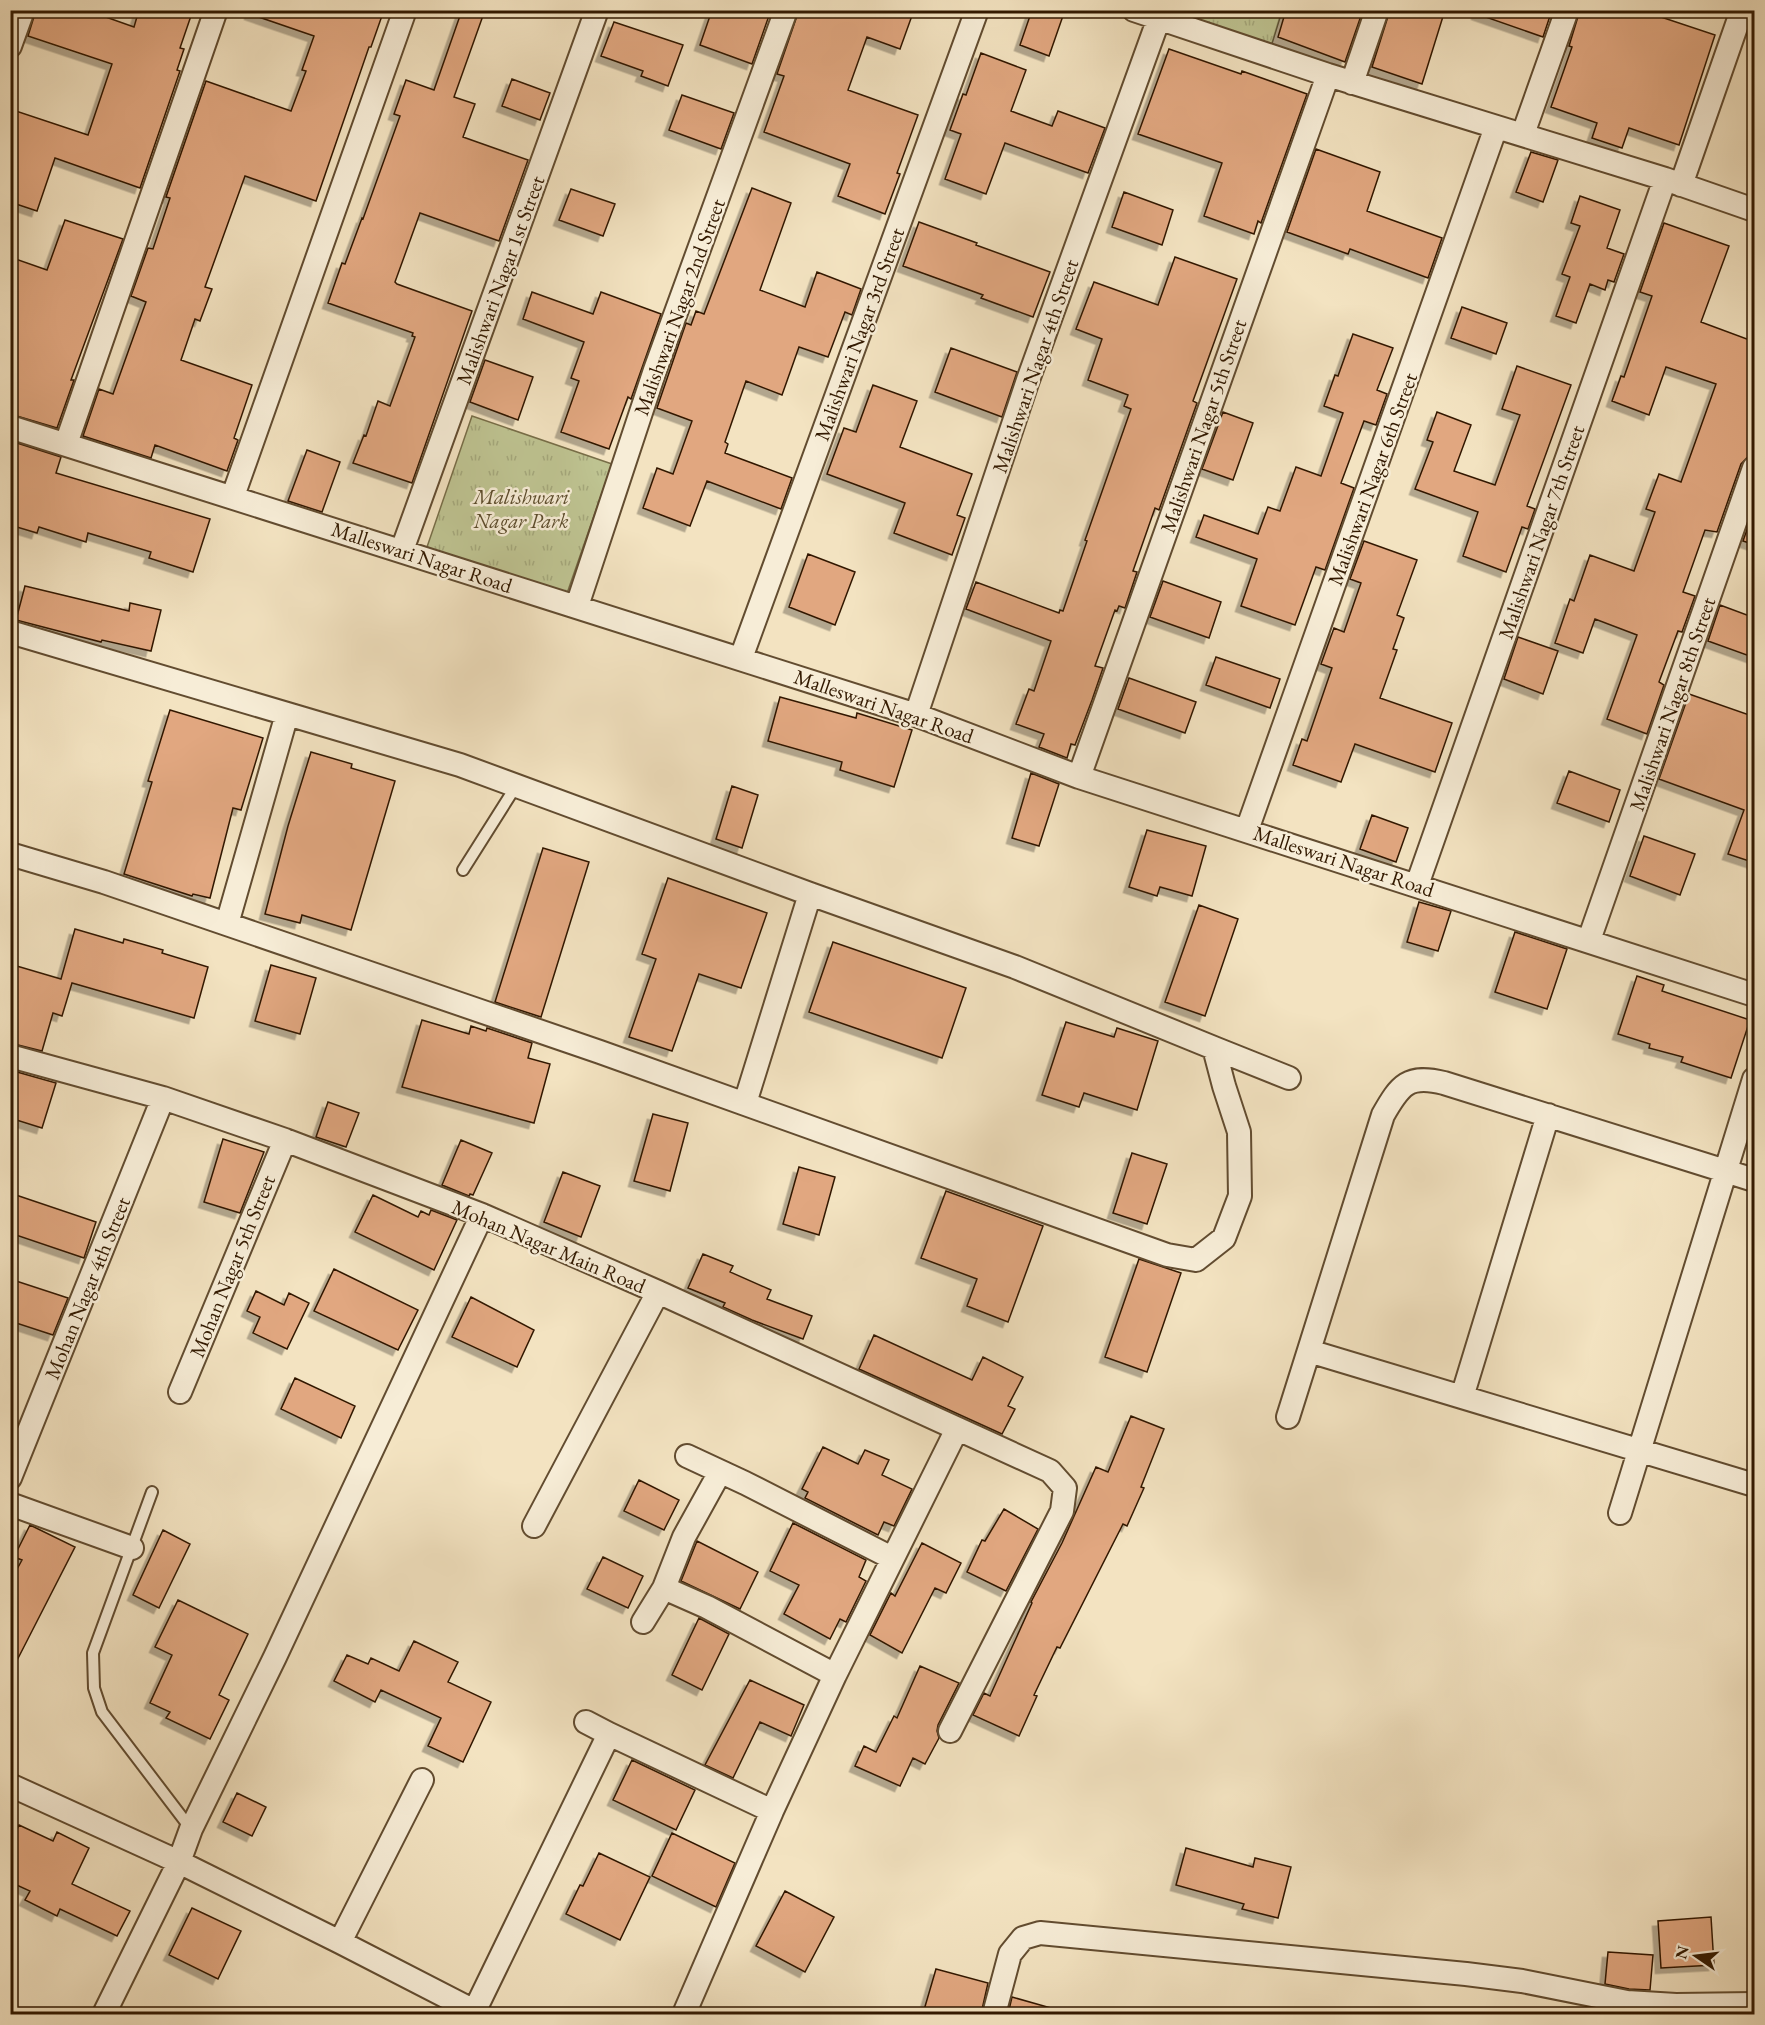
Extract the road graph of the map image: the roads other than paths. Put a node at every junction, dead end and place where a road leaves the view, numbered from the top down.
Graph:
1 (22, 10) edge
2 (216, 10) edge
3 (405, 10) edge
4 (597, 10) edge
5 (786, 10) edge
6 (977, 10) edge
7 (1134, 10) edge
8 (1377, 10) edge
9 (1567, 10) edge
10 (1742, 10) edge
11 (1159, 18) junction
12 (10, 46) edge
13 (1328, 75) junction
14 (1352, 82) junction
15 (1496, 127) junction
16 (1523, 134) junction
17 (1673, 182) junction
18 (1755, 210) edge
19 (10, 427) edge
20 (66, 444) junction
21 (1755, 468) edge
22 (233, 496) junction
23 (402, 550) junction
24 (576, 606) junction
25 (10, 632) edge
26 (741, 658) junction
27 (286, 714) junction
28 (916, 715) junction
29 (1079, 777) junction
30 (516, 786) junction
31 (1247, 830) junction
32 (10, 854) edge
33 (463, 870) dead end
34 (1417, 885) junction
35 (810, 894) junction
36 (228, 924) junction
37 (1589, 940) junction
38 (1754, 994) edge
39 (1214, 1048) junction
40 (10, 1056) edge
41 (1289, 1078) dead end
42 (1755, 1079) edge
43 (163, 1098) junction
44 (745, 1103) junction
45 (1548, 1115) junction
46 (285, 1140) junction
47 (1726, 1172) junction
48 (1755, 1180) edge
49 (482, 1215) junction
50 (658, 1292) junction
51 (1309, 1352) junction
52 (180, 1392) dead end
53 (1462, 1397) junction
54 (1288, 1417) dead end
55 (957, 1429) junction
56 (1639, 1450) junction
57 (687, 1456) dead end
58 (720, 1472) junction
59 (10, 1478) edge
60 (1755, 1485) edge
61 (152, 1492) dead end
62 (10, 1504) edge
63 (1620, 1513) dead end
64 (534, 1526) dead end
65 (132, 1548) junction
66 (892, 1558) junction
67 (664, 1588) junction
68 (643, 1622) dead end
69 (835, 1675) junction
70 (586, 1722) dead end
71 (950, 1731) dead end
72 (609, 1734) junction
73 (422, 1780) dead end
74 (10, 1785) edge
75 (772, 1811) junction
76 (191, 1829) junction
77 (179, 1862) junction
78 (340, 1942) junction
79 (1755, 2004) edge
80 (477, 2013) edge
81 (105, 2014) edge
82 (684, 2014) edge
83 (994, 2014) edge

1 - 12 street
2 - 20 street
3 - 22 street
4 - 23 street, Malishwari Nagar 1st Street
5 - 24 street, Malishwari Nagar 2nd Street
6 - 26 street, Malishwari Nagar 3rd Street
7 - 11 street
8 - 14 street
9 - 16 street
10 - 17 street, Malishwari Nagar 7th Street
11 - 13 street
11 - 28 street, Malishwari Nagar 4th Street
13 - 14 street
13 - 29 street, Malishwari Nagar 5th Street
14 - 15 street
15 - 16 street
15 - 31 street, Malishwari Nagar 6th Street
16 - 17 street
17 - 18 street
17 - 34 street, Malishwari Nagar 7th Street
19 - 20 street, Malleswari Nagar Road
20 - 22 street, Malleswari Nagar Road
21 - 37 street, Malishwari Nagar 8th Street
22 - 23 street, Malleswari Nagar Road
23 - 24 street, Malleswari Nagar Road
24 - 26 street, Malleswari Nagar Road
25 - 27 street
26 - 28 street, Malleswari Nagar Road
27 - 30 street
27 - 36 street
28 - 29 street, Malleswari Nagar Road
29 - 31 street, Malleswari Nagar Road
30 - 33 lane
30 - 35 street
31 - 34 street, Malleswari Nagar Road
32 - 36 street
34 - 37 street, Malleswari Nagar Road
35 - 39 street
35 - 44 street
36 - 44 street
37 - 38 street, Malleswari Nagar Road
39 - 41 street
39 - 44 street
40 - 43 street, Mohan Nagar Main Road
42 - 47 street
43 - 46 street, Mohan Nagar Main Road
43 - 59 street, Mohan Nagar 4th Street
45 - 47 street
45 - 51 street
45 - 53 street
46 - 49 street, Mohan Nagar Main Road
46 - 52 street, Mohan Nagar 5th Street
47 - 48 street
47 - 56 street
49 - 50 street, Mohan Nagar Main Road
49 - 76 street
50 - 55 street, Mohan Nagar Main Road
50 - 64 street
51 - 53 street
51 - 54 street
53 - 56 street
55 - 66 street
55 - 71 street, Mohan Nagar Main Road
56 - 60 street
56 - 63 street
57 - 58 street
58 - 66 street
58 - 67 street
61 - 65 lane
62 - 65 street
65 - 76 lane
66 - 69 street
67 - 68 street
67 - 69 street
69 - 75 street
70 - 72 street
72 - 75 street
72 - 80 street
73 - 78 street
74 - 77 street
75 - 82 street
76 - 77 street
77 - 78 street
77 - 81 street
78 - 80 street
79 - 83 street

